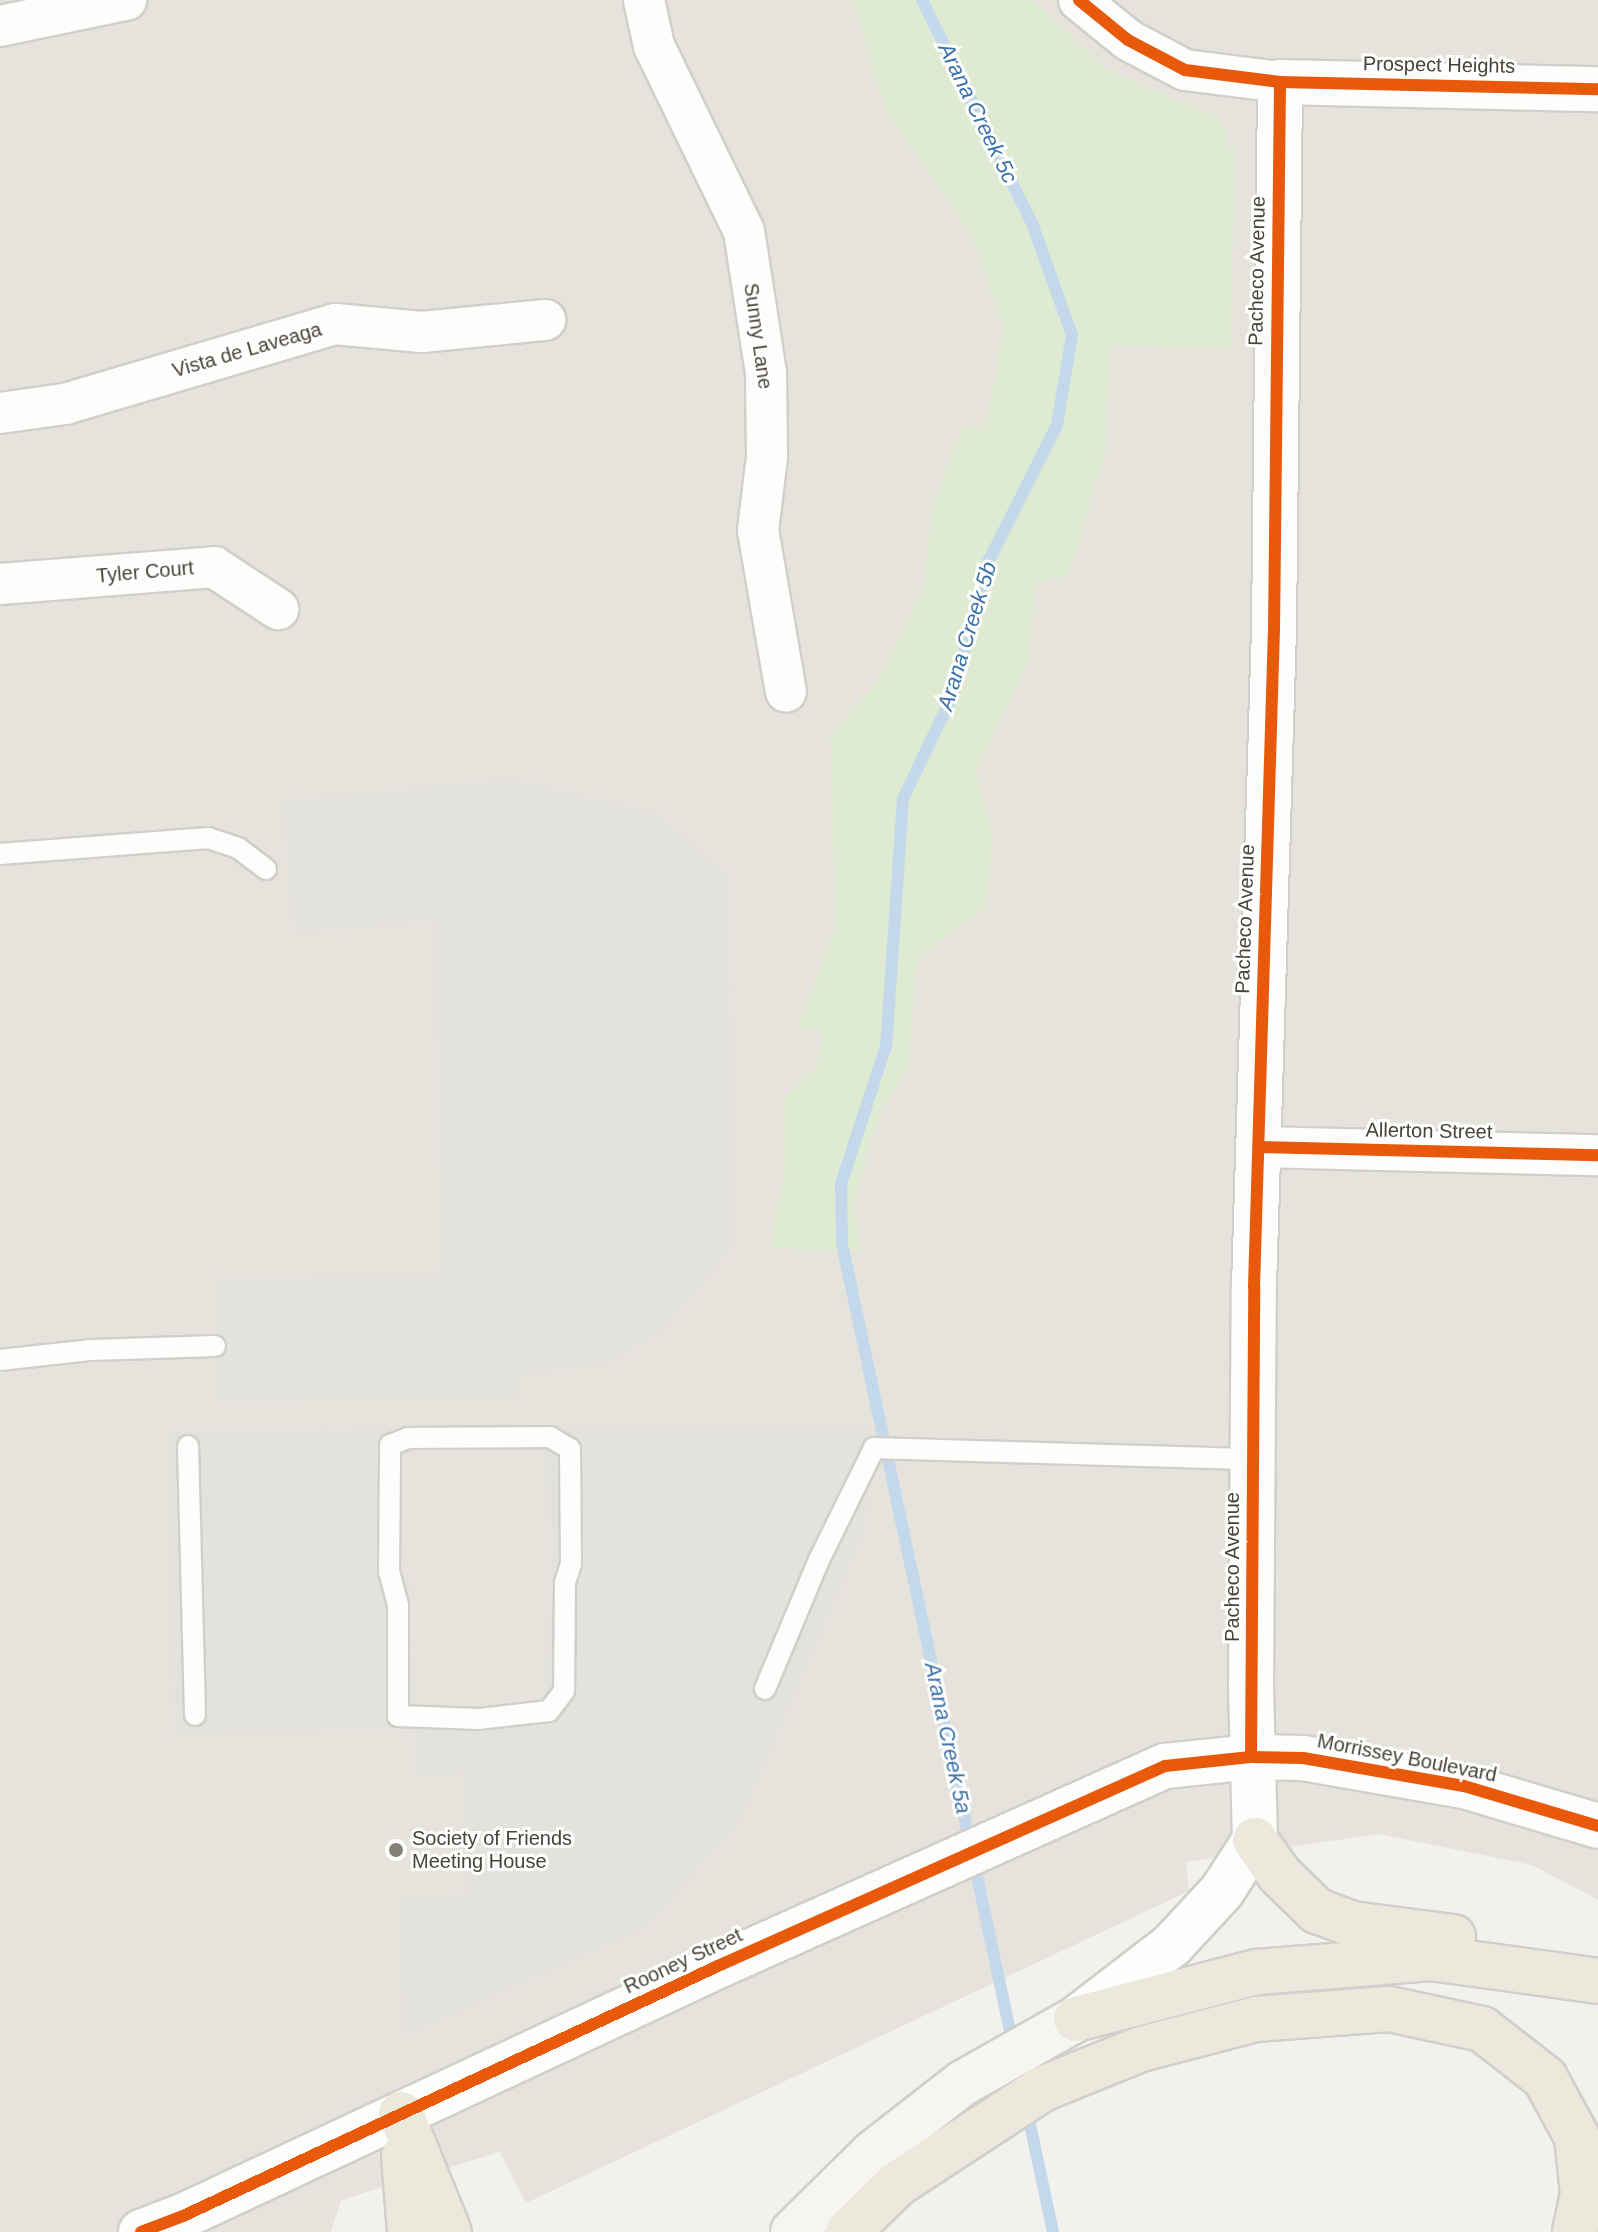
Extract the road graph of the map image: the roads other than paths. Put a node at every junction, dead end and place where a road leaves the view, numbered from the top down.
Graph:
1 (126, 0) edge
2 (644, 0) edge
3 (1079, 0) edge
4 (0, 26) edge
5 (1280, 82) junction
6 (1598, 89) edge
7 (545, 320) dead end
8 (0, 413) edge
9 (0, 584) edge
10 (278, 609) dead end
11 (786, 692) dead end
12 (0, 854) edge
13 (266, 869) dead end
14 (1259, 1147) junction
15 (1598, 1155) edge
16 (215, 1346) dead end
17 (0, 1360) edge
18 (188, 1446) dead end
19 (1252, 1459) junction
20 (765, 1689) dead end
21 (564, 1691) joint
22 (195, 1715) dead end
23 (1251, 1757) junction
24 (1598, 1826) edge
25 (1255, 1840) junction
26 (1598, 1958) edge
27 (1598, 1981) edge
28 (1076, 2019) junction
29 (401, 2114) junction
30 (797, 2227) edge
31 (141, 2232) edge
32 (410, 2232) edge
33 (449, 2232) edge
34 (848, 2232) edge
35 (1575, 2232) edge

1 - 4 street
2 - 11 street, Sunny Lane
3 - 5 street
5 - 6 street, Prospect Heights
5 - 14 street, Pacheco Avenue
7 - 8 street, Vista de Laveaga
9 - 10 street, Tyler Court
12 - 13 lane
14 - 15 street, Allerton Street
14 - 19 street, Pacheco Avenue
16 - 17 lane
18 - 22 lane
19 - 20 lane
19 - 23 street, Pacheco Avenue
21 - 21 lane
23 - 24 street, Morrissey Boulevard
23 - 25 street
23 - 29 street, Rooney Street
25 - 26 highway
25 - 28 street
27 - 28 highway
28 - 30 main road
29 - 31 street, Rooney Street
29 - 32 highway
29 - 33 highway
34 - 35 highway

